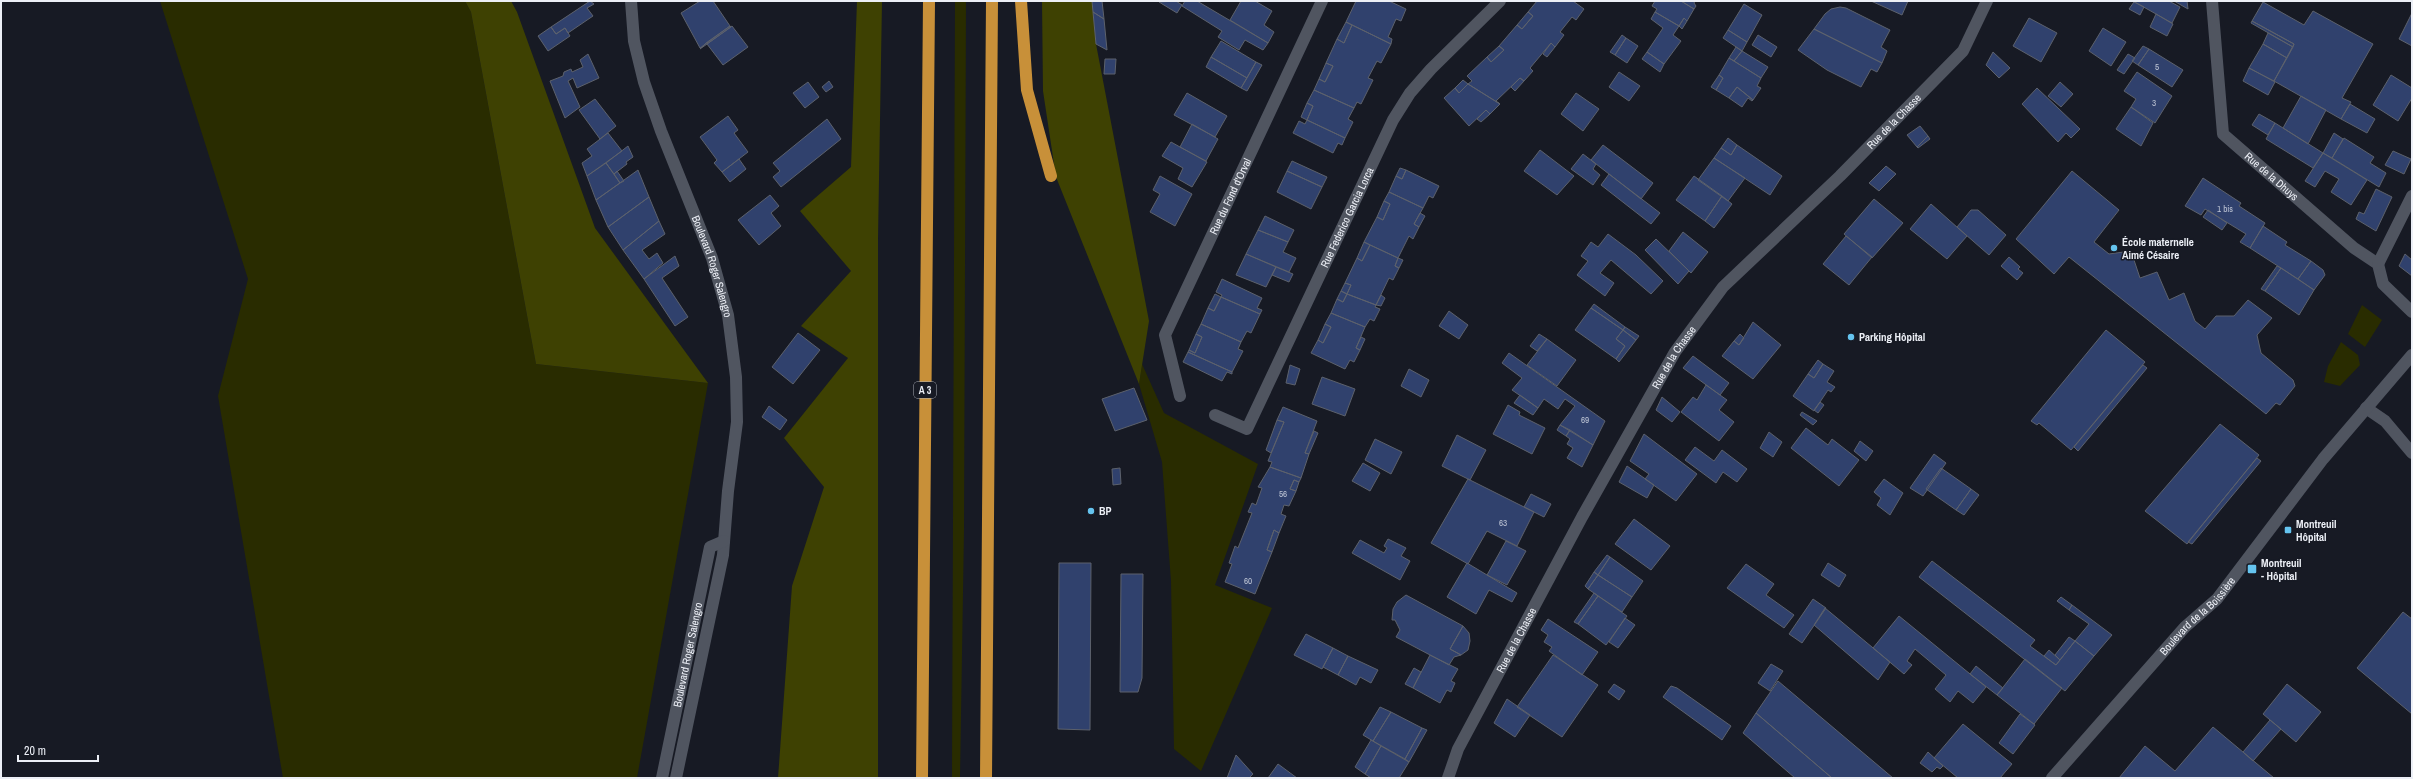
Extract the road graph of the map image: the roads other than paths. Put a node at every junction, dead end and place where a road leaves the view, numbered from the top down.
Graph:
1 (631, 1) edge
2 (929, 1) edge
3 (992, 1) edge
4 (1021, 1) edge
5 (1322, 1) edge
6 (1500, 1) edge
7 (1987, 1) edge
8 (2212, 1) edge
9 (1051, 176) dead end
10 (2412, 196) edge
11 (2378, 264) junction
12 (2412, 312) edge
13 (2412, 355) edge
14 (1180, 396) dead end
15 (2366, 408) junction
16 (1215, 415) dead end
17 (2412, 453) edge
18 (724, 541) junction
19 (662, 778) edge
20 (676, 778) edge
21 (922, 778) edge
22 (986, 778) edge
23 (1448, 778) edge
24 (2052, 778) edge

1 - 18 street, Boulevard Roger Salengro
2 - 21 highway, A 3
3 - 22 highway
4 - 9 highway
5 - 14 street, Rue du Fond d'Orval
6 - 16 street, Rue Federico Garcia Lorca
7 - 23 street, Rue de la Chasse
8 - 11 street, Rue de la Dhuys
10 - 11 street
11 - 12 street
13 - 15 street, Boulevard de la Boissière
15 - 17 street
15 - 24 street, Boulevard de la Boissière
18 - 19 street, Boulevard Roger Salengro
18 - 20 street, Boulevard Roger Salengro

